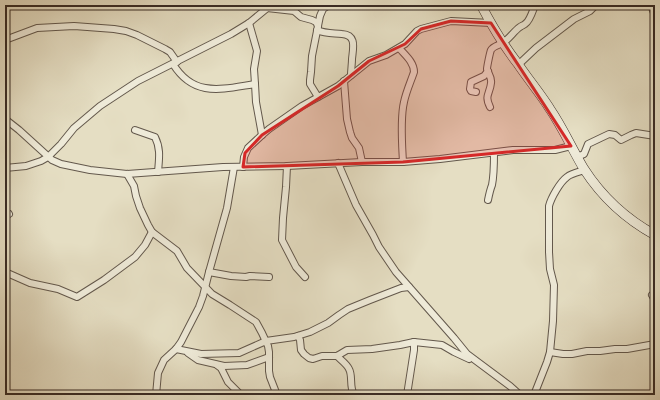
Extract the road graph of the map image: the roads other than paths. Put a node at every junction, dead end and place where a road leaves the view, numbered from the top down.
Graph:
1 (329, 5) edge
2 (481, 5) edge
3 (535, 5) edge
4 (596, 5) edge
5 (651, 5) edge
6 (269, 7) edge
7 (655, 16) edge
8 (249, 23) junction
9 (491, 23) junction
10 (318, 28) junction
11 (5, 40) edge
12 (503, 43) junction
13 (399, 48) junction
14 (175, 63) junction
15 (518, 65) junction
16 (488, 71) junction
17 (351, 75) junction
18 (344, 81) junction
19 (255, 84) junction
20 (476, 92) dead end
21 (318, 97) junction
22 (490, 107) dead end
23 (5, 119) edge
24 (135, 130) dead end
25 (262, 135) junction
26 (655, 136) edge
27 (571, 146) junction
28 (494, 153) junction
29 (48, 157) junction
30 (577, 157) junction
31 (362, 162) junction
32 (403, 162) junction
33 (338, 163) junction
34 (287, 166) junction
35 (234, 167) junction
36 (243, 167) junction
37 (5, 168) edge
38 (585, 170) junction
39 (158, 172) junction
40 (127, 174) junction
41 (488, 200) dead end
42 (152, 232) junction
43 (655, 234) edge
44 (5, 272) edge
45 (209, 272) junction
46 (305, 277) dead end
47 (269, 278) dead end
48 (205, 287) junction
49 (409, 287) junction
50 (298, 336) junction
51 (266, 341) junction
52 (414, 342) junction
53 (655, 344) edge
54 (176, 349) junction
55 (187, 352) junction
56 (550, 352) junction
57 (337, 356) junction
58 (269, 357) junction
59 (478, 363) junction
60 (215, 364) junction
61 (156, 394) edge
62 (241, 395) edge
63 (277, 395) edge
64 (354, 395) edge
65 (407, 395) edge
66 (520, 395) edge
67 (534, 395) edge

1 - 10 street
2 - 9 street
3 - 12 street
4 - 15 street
5 - 7 street
6 - 8 street
6 - 10 street
8 - 14 street
8 - 19 street
9 - 12 street
9 - 13 street
10 - 17 street
10 - 21 street
11 - 14 street
12 - 15 street
12 - 16 street
13 - 17 street
13 - 32 street
14 - 19 street
14 - 29 street
15 - 27 street
16 - 20 street
16 - 22 street
17 - 18 street
18 - 21 street
18 - 31 street
19 - 25 street
21 - 25 street
23 - 29 street
24 - 39 street
25 - 36 street
26 - 30 street
27 - 28 street
27 - 30 street
28 - 32 street
28 - 41 street
29 - 37 street
29 - 40 street
30 - 38 street
31 - 32 street
31 - 33 street
33 - 34 street
33 - 49 street
34 - 36 street
34 - 46 street
35 - 36 street
35 - 39 street
35 - 45 street
38 - 43 street
38 - 56 street
39 - 40 street
40 - 42 street
42 - 44 street
42 - 48 street
45 - 47 street
45 - 48 street
48 - 51 street
48 - 54 street
49 - 50 street
49 - 59 street
50 - 51 street
50 - 57 street
51 - 55 street
51 - 58 street
52 - 57 street
52 - 59 street
52 - 65 street
53 - 56 street
54 - 55 street
54 - 61 street
55 - 60 street
56 - 67 street
57 - 64 street
58 - 60 street
58 - 63 street
59 - 66 street
60 - 62 street

